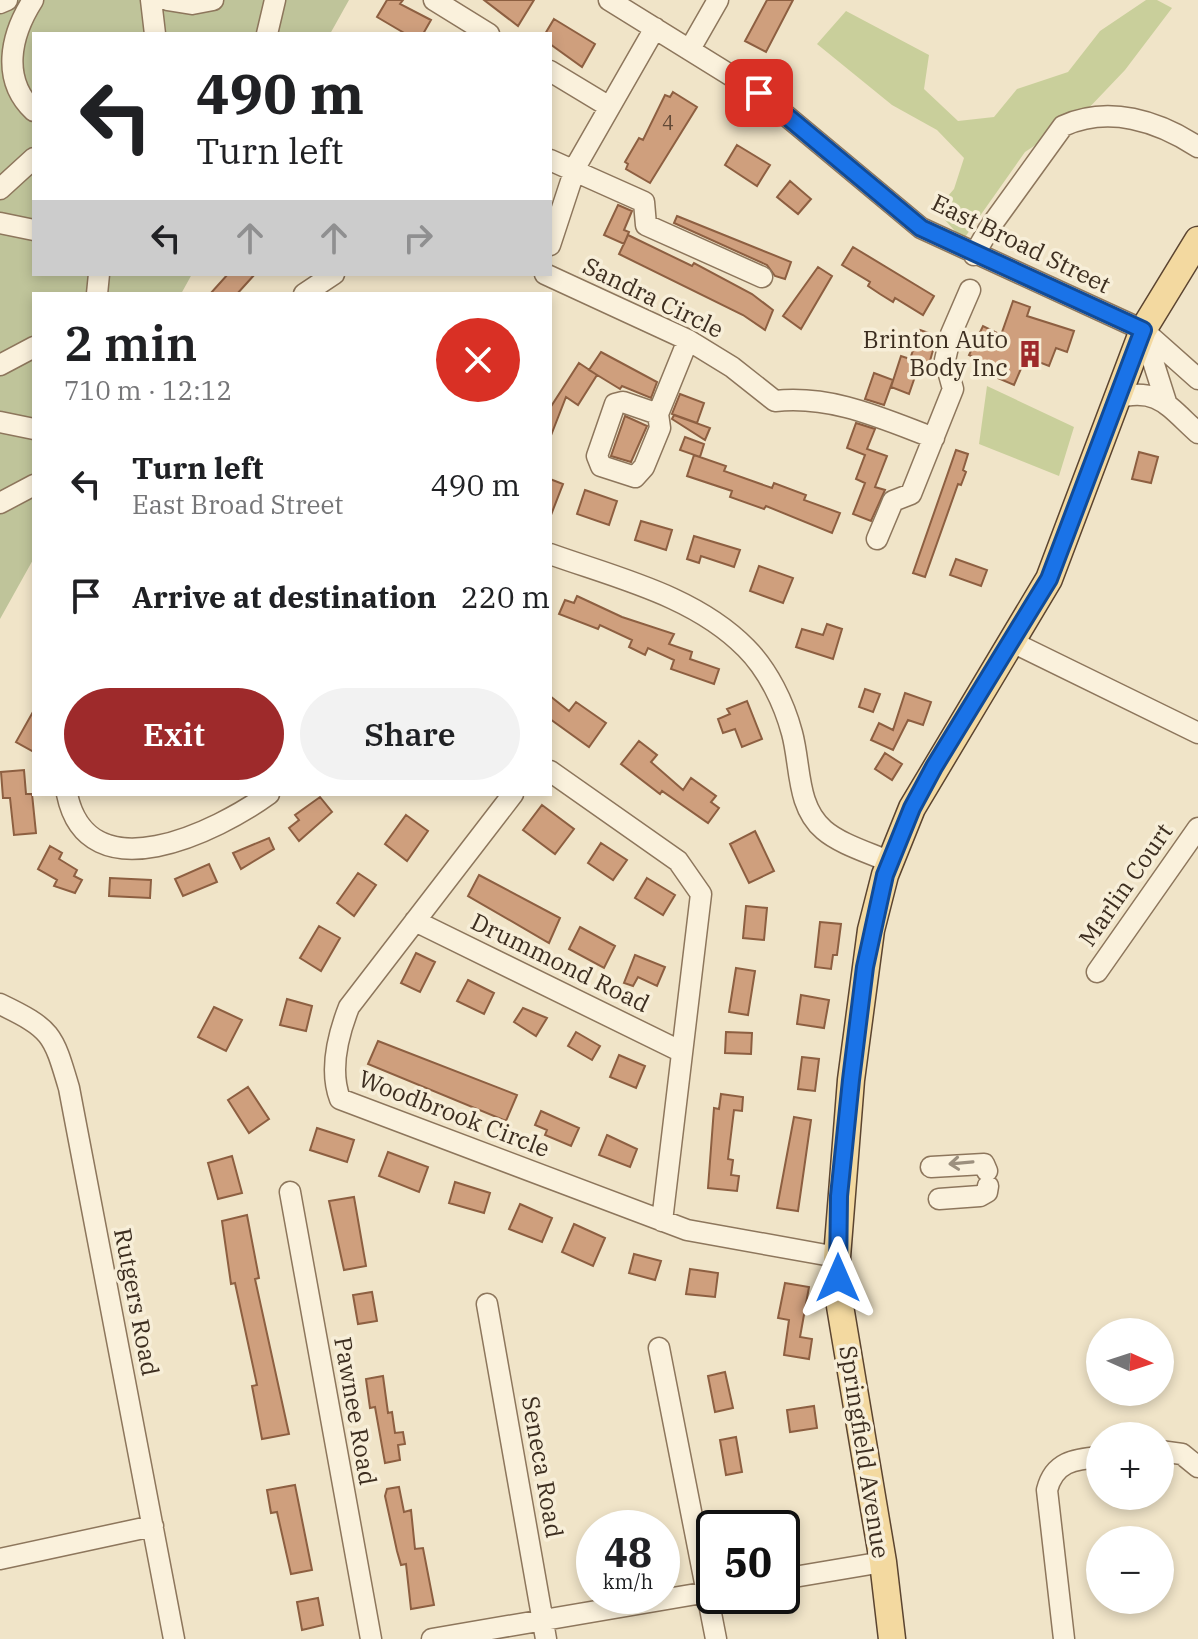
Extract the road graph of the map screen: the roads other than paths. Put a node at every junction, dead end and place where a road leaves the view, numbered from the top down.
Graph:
1 (7, 0) edge
2 (33, 0) edge
3 (152, 0) edge
4 (167, 0) edge
5 (213, 0) edge
6 (275, 0) edge
7 (434, 0) edge
8 (609, 0) edge
9 (718, 0) edge
10 (0, 3) edge
11 (655, 28) junction
12 (155, 32) edge
13 (267, 32) edge
14 (486, 32) edge
15 (690, 49) junction
16 (552, 72) edge
17 (608, 106) junction
18 (32, 109) edge
19 (1198, 147) edge
20 (32, 160) edge
21 (552, 161) edge
22 (574, 171) junction
23 (0, 189) edge
24 (0, 223) edge
25 (32, 230) edge
26 (552, 239) edge
27 (1198, 240) edge
28 (974, 255) junction
29 (327, 276) edge
30 (549, 276) edge
31 (762, 277) dead end
32 (970, 290) dead end
33 (307, 292) edge
34 (1143, 330) junction
35 (688, 340) junction
36 (32, 348) edge
37 (0, 365) edge
38 (1192, 374) edge
39 (1159, 381) junction
40 (1115, 398) junction
41 (1167, 405) junction
42 (658, 414) dead end
43 (0, 422) edge
44 (32, 429) edge
45 (1198, 433) edge
46 (934, 438) junction
47 (32, 486) edge
48 (0, 503) edge
49 (877, 539) dead end
50 (552, 555) edge
51 (1012, 642) junction
52 (1198, 733) edge
53 (552, 772) edge
54 (68, 796) edge
55 (266, 796) edge
56 (511, 796) edge
57 (1198, 828) edge
58 (890, 862) junction
59 (415, 921) junction
60 (1097, 972) dead end
61 (0, 1004) edge
62 (682, 1052) junction
63 (931, 1167) dead end
64 (290, 1192) dead end
65 (939, 1199) dead end
66 (662, 1221) junction
67 (837, 1257) junction
68 (487, 1304) dead end
69 (659, 1348) dead end
70 (1174, 1453) edge
71 (1086, 1459) edge
72 (1198, 1467) edge
73 (696, 1524) edge
74 (153, 1526) junction
75 (0, 1559) edge
76 (883, 1562) junction
77 (800, 1576) edge
78 (696, 1594) edge
79 (713, 1614) edge
80 (544, 1630) edge
81 (889, 1631) edge
82 (174, 1639) edge
83 (371, 1639) edge
84 (432, 1639) edge
85 (716, 1639) edge
86 (1064, 1639) edge

1 - 10 street
2 - 18 street
3 - 12 street
4 - 5 street
6 - 13 street
7 - 14 street
8 - 11 street, East Broad Street
9 - 15 street
11 - 15 street, East Broad Street
11 - 17 street
15 - 28 street, East Broad Street
16 - 17 street
17 - 22 street
19 - 28 street
20 - 23 street
21 - 22 street
22 - 26 street
22 - 31 street
24 - 25 street
27 - 34 main road, Springfield Avenue
28 - 34 street, East Broad Street
29 - 33 street
30 - 35 street, Sandra Circle
32 - 46 street
34 - 38 street, East Broad Street
34 - 39 street
34 - 40 main road, Springfield Avenue
35 - 42 street
35 - 46 street, Sandra Circle
36 - 37 street
38 - 39 street
39 - 41 street
40 - 41 street
40 - 51 main road, Springfield Avenue
41 - 45 street
43 - 44 street
46 - 49 street
47 - 48 street
50 - 58 street
51 - 52 street
51 - 58 main road, Springfield Avenue
53 - 62 street
54 - 55 street
56 - 59 street, Woodbrook Circle
57 - 60 street, Marlin Court
58 - 67 main road, Springfield Avenue
59 - 62 street, Drummond Road
59 - 66 street, Woodbrook Circle
61 - 74 street, Rutgers Road
62 - 66 street
65 -> 63 street
64 - 83 street, Pawnee Road
66 - 67 street, Woodbrook Circle
67 - 76 main road, Springfield Avenue
68 - 80 street, Seneca Road
69 - 73 street
70 - 72 street
71 - 86 street
74 - 75 street
74 - 82 street, Rutgers Road
76 - 77 street
76 - 81 main road, Springfield Avenue
78 - 80 street
79 - 85 street
80 - 84 street

